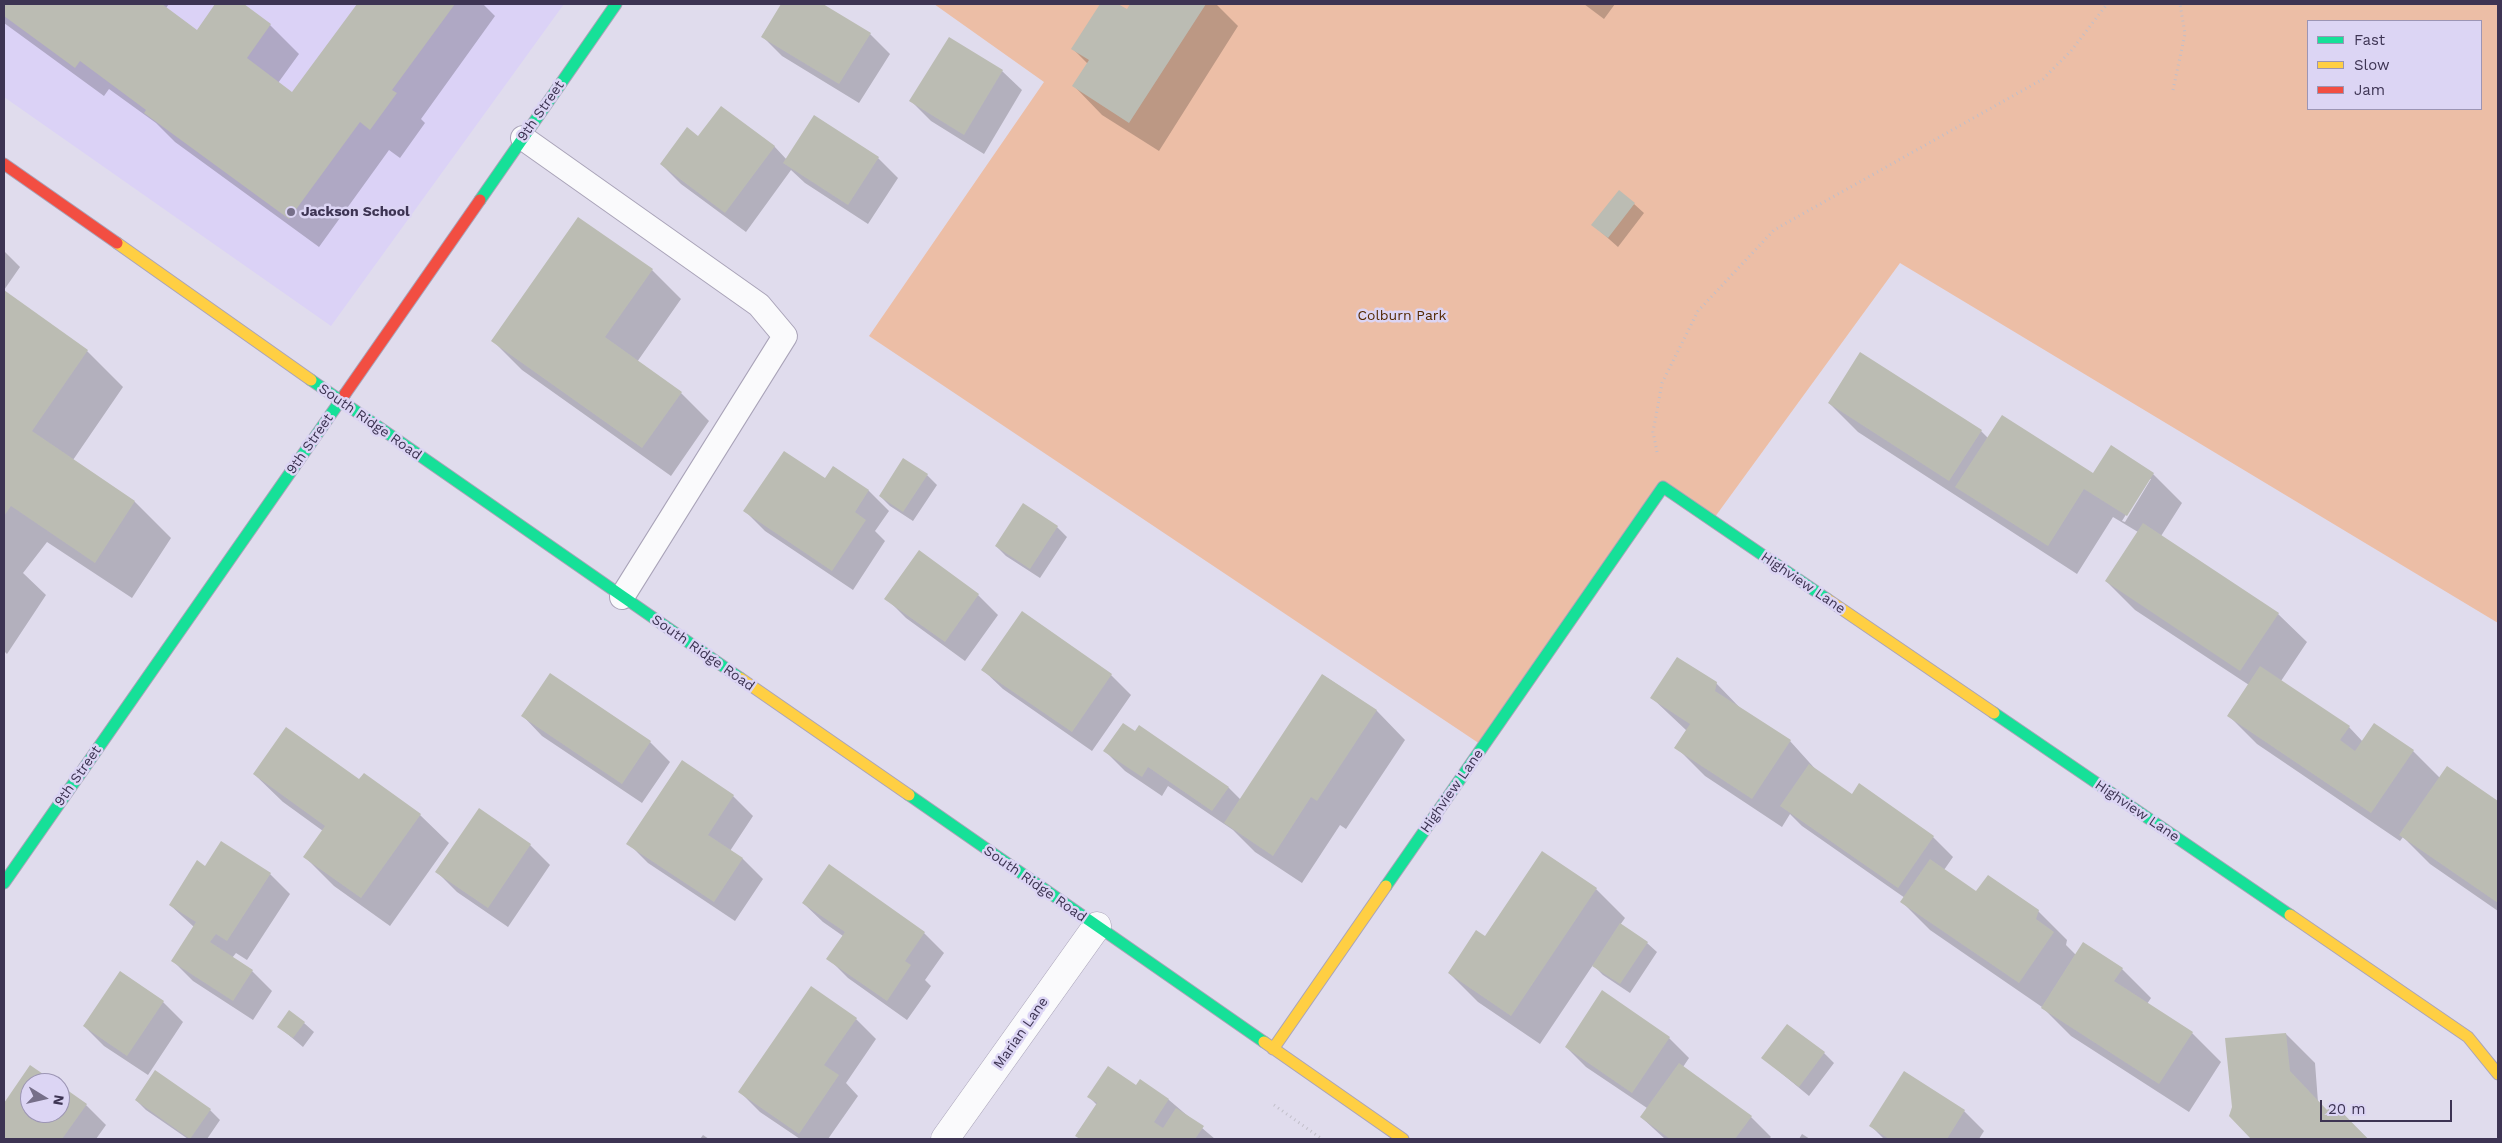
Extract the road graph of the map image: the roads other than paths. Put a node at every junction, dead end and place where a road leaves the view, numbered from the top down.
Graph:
1 (616, 4) edge
2 (523, 138) junction
3 (4, 164) edge
4 (340, 401) junction
5 (622, 597) junction
6 (4, 883) edge
7 (1096, 926) junction
8 (1273, 1049) junction
9 (2498, 1074) edge
10 (945, 1139) edge
11 (1403, 1139) edge

1 - 2 street, 9th Street
2 - 4 street, 9th Street
2 - 5 lane
3 - 4 street, South Ridge Road
4 - 5 street, South Ridge Road
4 - 6 street, 9th Street
5 - 7 street, South Ridge Road
7 - 8 street, South Ridge Road
7 - 10 street, Marian Lane
8 - 9 street, Highview Lane
8 - 11 street, South Ridge Road

